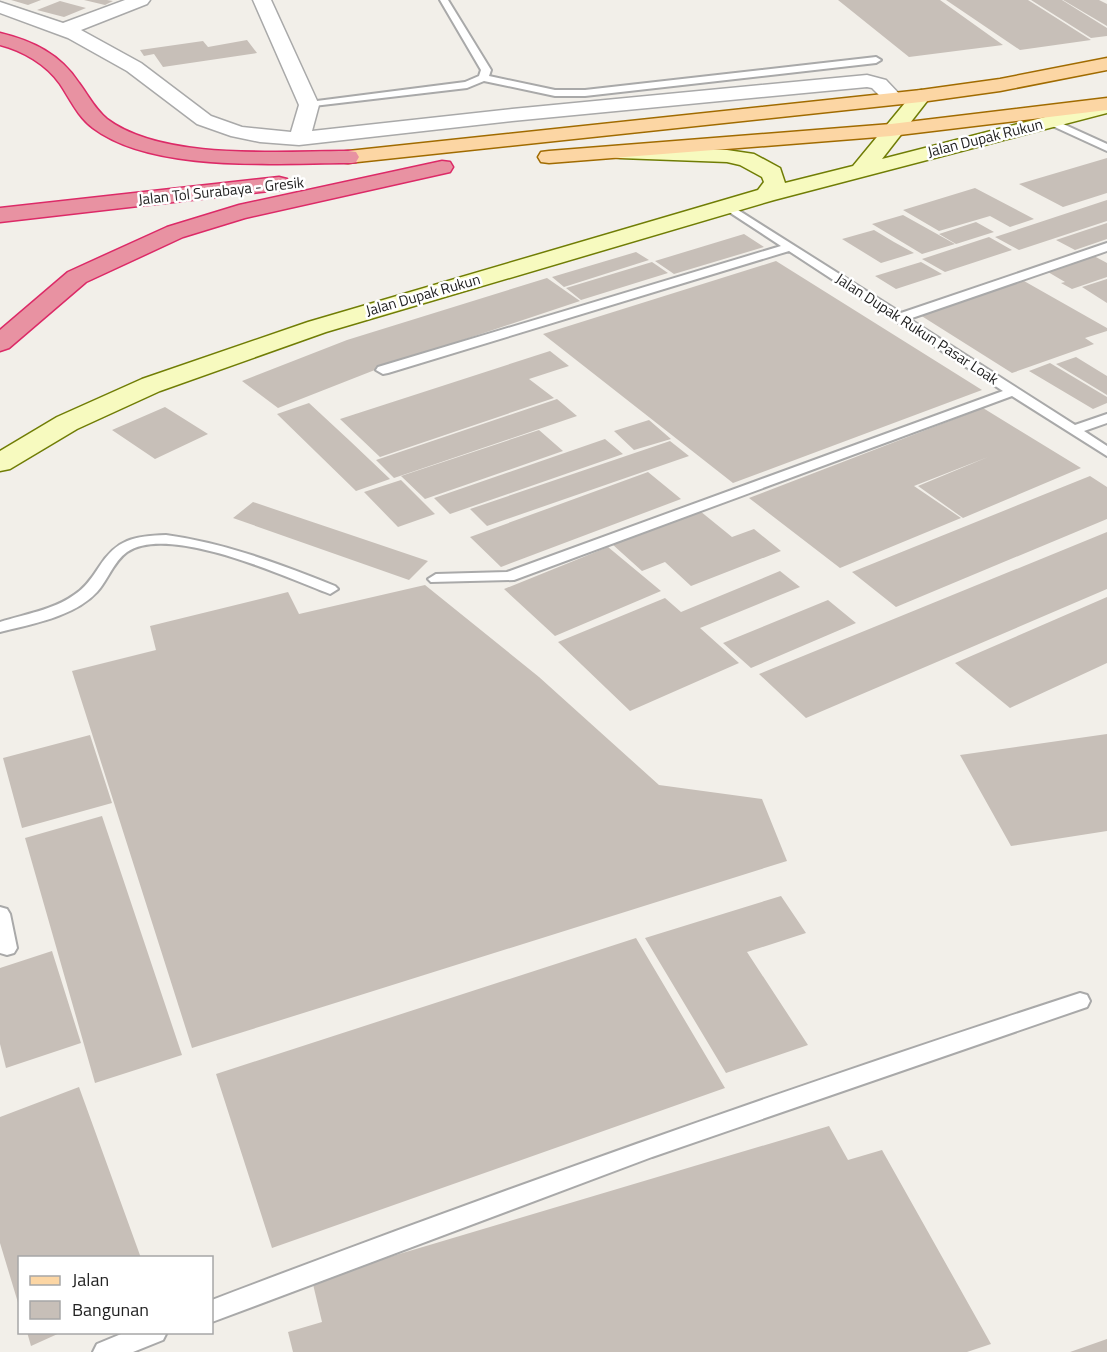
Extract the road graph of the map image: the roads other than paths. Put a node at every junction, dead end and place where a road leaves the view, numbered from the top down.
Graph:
1 (141, 0) edge
2 (262, 0) edge
3 (444, 0) edge
4 (0, 7) edge
5 (63, 30) junction
6 (0, 39) edge
7 (876, 60) dead end
8 (1107, 64) edge
9 (483, 78) junction
10 (921, 96) junction
11 (894, 99) junction
12 (309, 105) junction
13 (1101, 108) edge
14 (1050, 121) junction
15 (891, 130) junction
16 (299, 139) junction
17 (1107, 148) edge
18 (610, 152) junction
19 (348, 157) junction
20 (532, 159) dead end
21 (476, 164) dead end
22 (442, 167) junction
23 (862, 169) junction
24 (186, 173) dead end
25 (766, 195) junction
26 (727, 206) junction
27 (0, 215) edge
28 (791, 247) junction
29 (1107, 247) edge
30 (899, 318) junction
31 (0, 343) edge
32 (383, 370) dead end
33 (1014, 391) junction
34 (1107, 418) edge
35 (1074, 430) junction
36 (1107, 453) edge
37 (0, 463) edge
38 (436, 579) dead end
39 (330, 589) dead end
40 (0, 627) edge
41 (0, 914) edge
42 (7, 948) dead end
43 (1080, 1001) dead end
44 (213, 1311) edge
45 (150, 1334) edge
46 (105, 1352) edge

1 - 5 street
2 - 12 street
3 - 9 lane
4 - 5 street
5 - 16 street
6 - 19 highway
7 - 9 lane
8 - 10 main road
9 - 12 lane
10 - 11 main road
10 - 15 main road
11 - 16 street
11 - 19 main road
12 - 16 street
13 - 14 main road, Jalan Dupak Rukun
13 - 15 main road, Jalan Dupak Rukun
14 - 17 lane
14 - 23 main road, Jalan Dupak Rukun
15 - 18 main road, Jalan Dupak Rukun
15 - 23 main road
18 - 20 main road, Jalan Dupak Rukun
18 - 25 main road
19 - 24 highway, Jalan Tol Surabaya - Gresik
21 - 22 main road
22 - 27 highway, Jalan Tol Surabaya - Gresik
22 - 31 highway
23 - 25 main road, Jalan Dupak Rukun
25 - 26 main road, Jalan Dupak Rukun
26 - 28 lane, Jalan Dupak Rukun Pasar Loak
26 - 37 main road, Jalan Dupak Rukun
28 - 30 lane, Jalan Dupak Rukun Pasar Loak
28 - 32 lane
29 - 30 lane
30 - 33 lane, Jalan Dupak Rukun Pasar Loak
33 - 35 lane, Jalan Dupak Rukun Pasar Loak
33 - 38 lane
34 - 35 lane
35 - 36 lane, Jalan Dupak Rukun Pasar Loak
39 - 40 lane
41 - 42 lane
43 - 44 lane
45 - 46 lane

